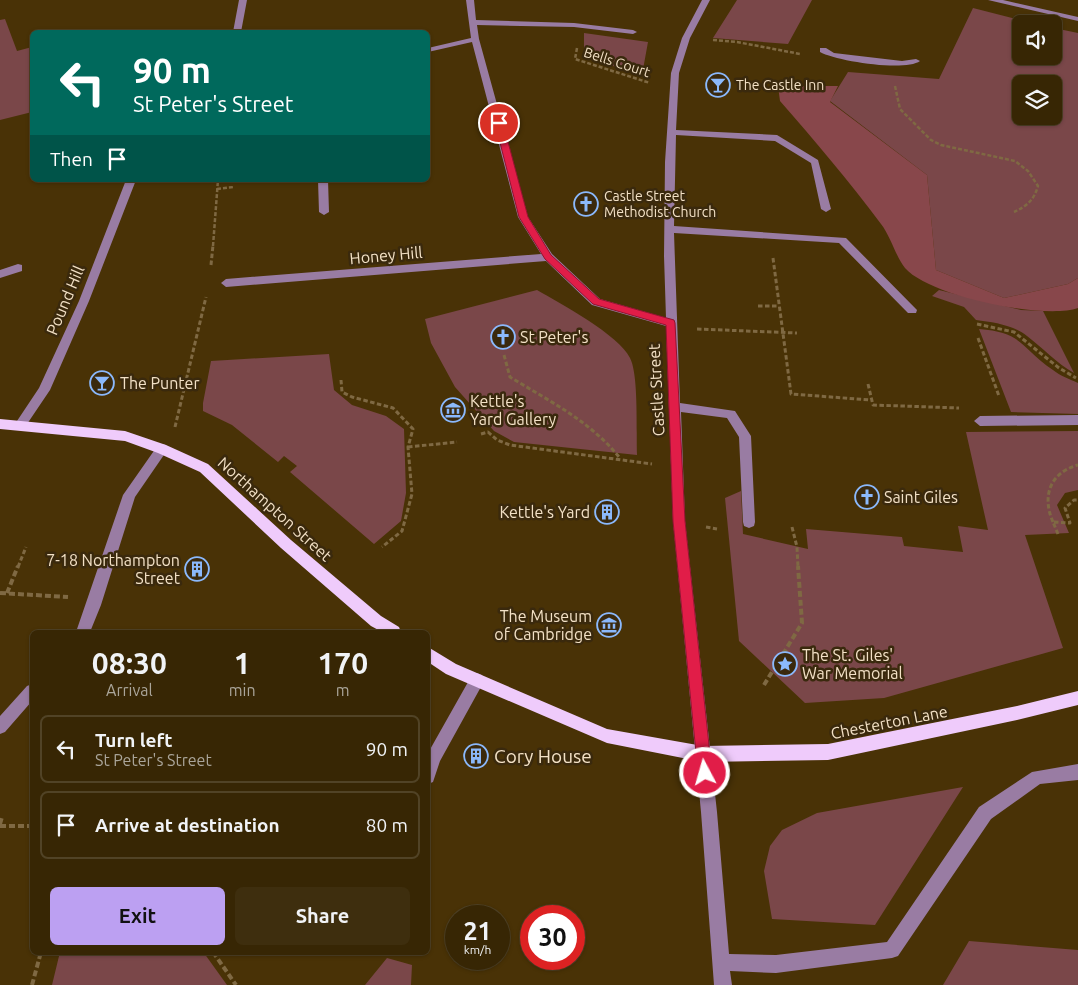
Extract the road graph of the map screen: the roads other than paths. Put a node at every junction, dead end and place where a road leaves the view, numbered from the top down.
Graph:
1 (242, 0) edge
2 (470, 0) edge
3 (706, 0) edge
4 (992, 0) edge
5 (1078, 19) edge
6 (473, 22) junction
7 (237, 30) edge
8 (633, 32) dead end
9 (475, 39) junction
10 (430, 50) edge
11 (823, 50) dead end
12 (916, 61) dead end
13 (671, 132) junction
14 (130, 182) edge
15 (323, 182) edge
16 (826, 209) dead end
17 (324, 212) dead end
18 (669, 229) junction
19 (548, 257) junction
20 (18, 268) dead end
21 (0, 274) edge
22 (226, 283) road end
23 (912, 310) dead end
24 (670, 323) junction
25 (676, 407) junction
26 (1078, 420) edge
27 (980, 421) dead end
28 (0, 424) edge
29 (18, 426) junction
30 (162, 449) junction
31 (749, 522) dead end
32 (84, 630) edge
33 (391, 630) edge
34 (430, 655) edge
35 (477, 680) junction
36 (30, 693) edge
37 (1078, 698) edge
38 (0, 727) edge
39 (703, 754) junction
40 (430, 769) edge
41 (1078, 772) edge
42 (721, 962) junction
43 (723, 985) edge

1 - 7 street
2 - 6 street
3 - 13 street, Castle Street
4 - 5 street
6 - 8 street
6 - 9 street
9 - 10 street
9 - 19 street
11 - 12 street
13 - 16 street
13 - 18 street, Castle Street
14 - 29 street, Pound Hill
15 - 17 street
18 - 23 street
18 - 24 street, Castle Street
19 - 22 street, Honey Hill
19 - 24 street
20 - 21 street
24 - 25 street, Castle Street
25 - 31 street
25 - 39 street, Castle Street
26 - 27 street
28 - 29 main road, Northampton Street
29 - 30 main road, Northampton Street
30 - 32 street
30 - 33 main road, Northampton Street
34 - 35 main road
35 - 39 main road
35 - 40 street
36 - 38 street
37 - 39 main road, Chesterton Lane
39 - 42 street, Castle Street
41 - 42 street
42 - 43 street, Castle Street

